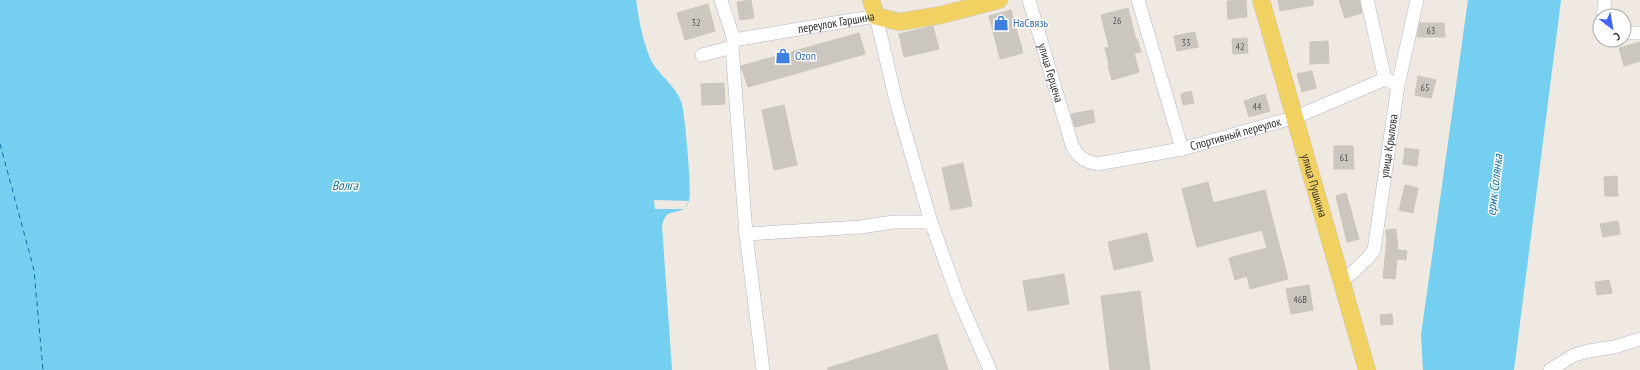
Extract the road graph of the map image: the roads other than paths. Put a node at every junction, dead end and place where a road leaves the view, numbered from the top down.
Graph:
1 (721, 0) edge
2 (998, 0) edge
3 (1029, 0) edge
4 (1138, 0) edge
5 (1261, 0) edge
6 (1367, 0) edge
7 (1417, 0) edge
8 (873, 8) edge
9 (733, 44) junction
10 (702, 55) dead end
11 (1385, 79) junction
12 (1398, 85) junction
13 (1296, 117) junction
14 (1072, 146) joint
15 (1182, 149) junction
16 (931, 222) junction
17 (746, 234) junction
18 (1343, 282) junction
19 (1640, 339) edge
20 (763, 370) edge
21 (990, 370) edge
22 (1367, 370) edge
23 (1550, 370) edge

1 - 9 street
2 - 8 main road, переулок Гаршина
3 - 14 street, улица Герцена
4 - 15 street
5 - 13 main road, улица Пушкина
6 - 11 street
7 - 12 street, улица Крылова
8 - 9 street, переулок Гаршина
8 - 16 street
9 - 10 street, переулок Гаршина
9 - 17 street
11 - 12 street
11 - 13 street, Спортивный переулок
12 - 18 street, улица Крылова
13 - 15 street, Спортивный переулок
13 - 18 main road, улица Пушкина
14 - 15 street, Спортивный переулок
16 - 17 street
16 - 21 street
17 - 20 street
18 - 22 main road, улица Пушкина
19 - 23 street

